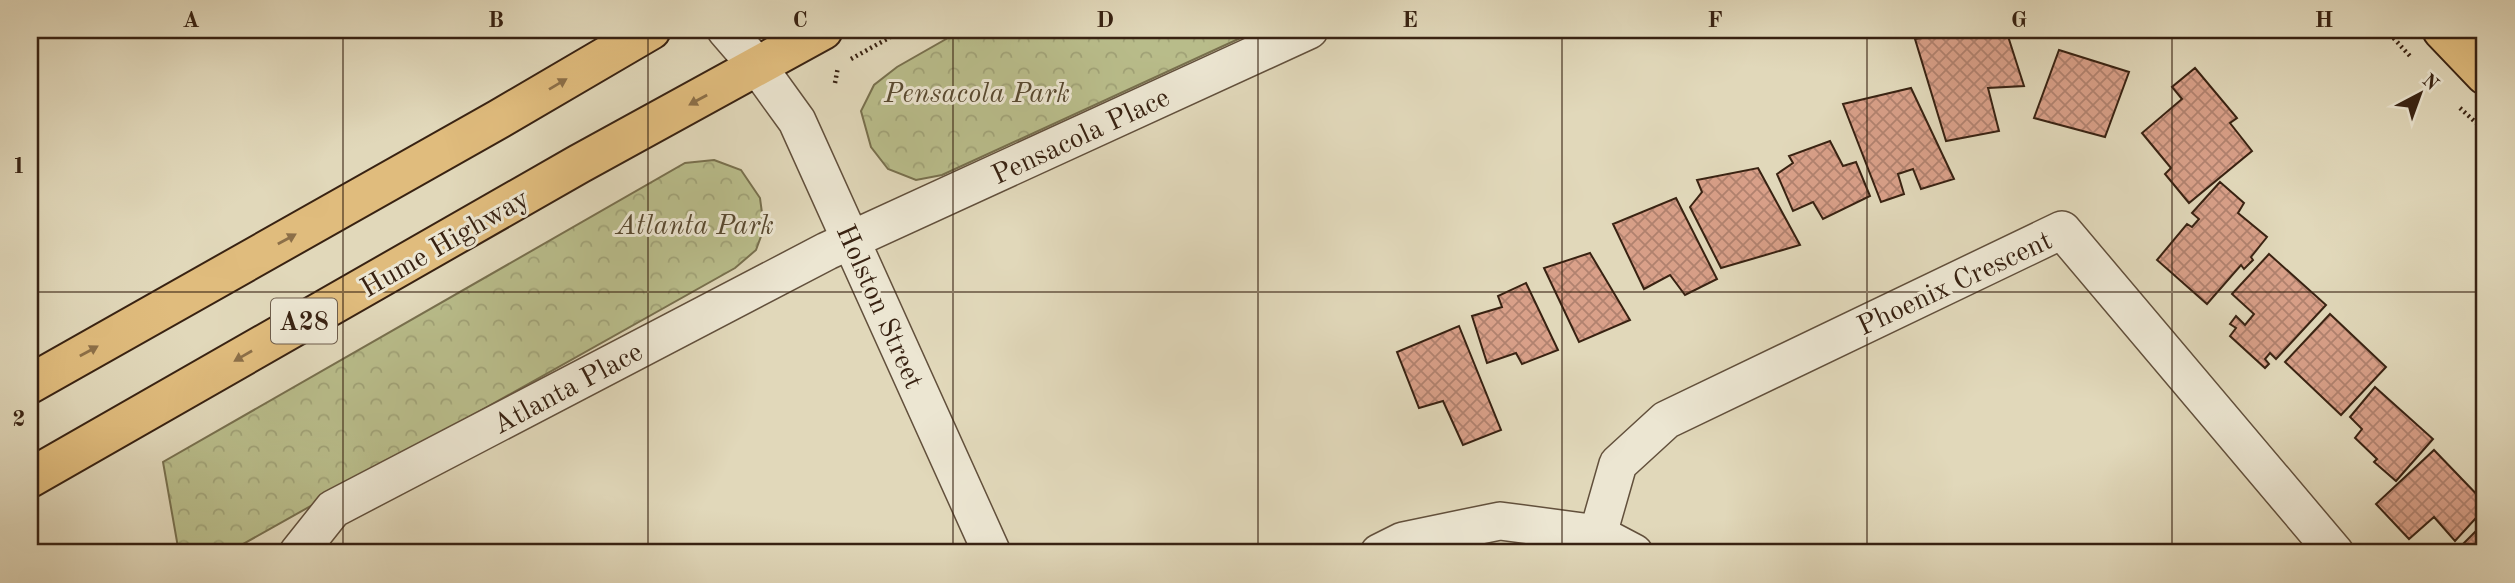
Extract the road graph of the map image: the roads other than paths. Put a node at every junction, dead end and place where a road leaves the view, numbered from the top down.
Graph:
1 (651, 30) edge
2 (726, 30) edge
3 (823, 30) edge
4 (1309, 30) edge
5 (2442, 30) edge
6 (758, 67) junction
7 (2485, 75) edge
8 (852, 240) junction
9 (30, 384) edge
10 (30, 478) edge
11 (1598, 534) junction
12 (298, 553) edge
13 (992, 553) edge
14 (1379, 553) edge
15 (1634, 553) edge
16 (2334, 553) edge

9 -> 1 highway
2 - 6 street, Holston Street
3 - 6 highway, Hume Highway / A28
4 - 8 street, Pensacola Place
5 - 7 highway
6 - 8 street, Holston Street
6 -> 10 highway, Hume Highway / A28
8 - 12 street, Atlanta Place
8 - 13 street, Holston Street
11 - 14 street
11 - 15 street
11 - 16 street, Phoenix Crescent

